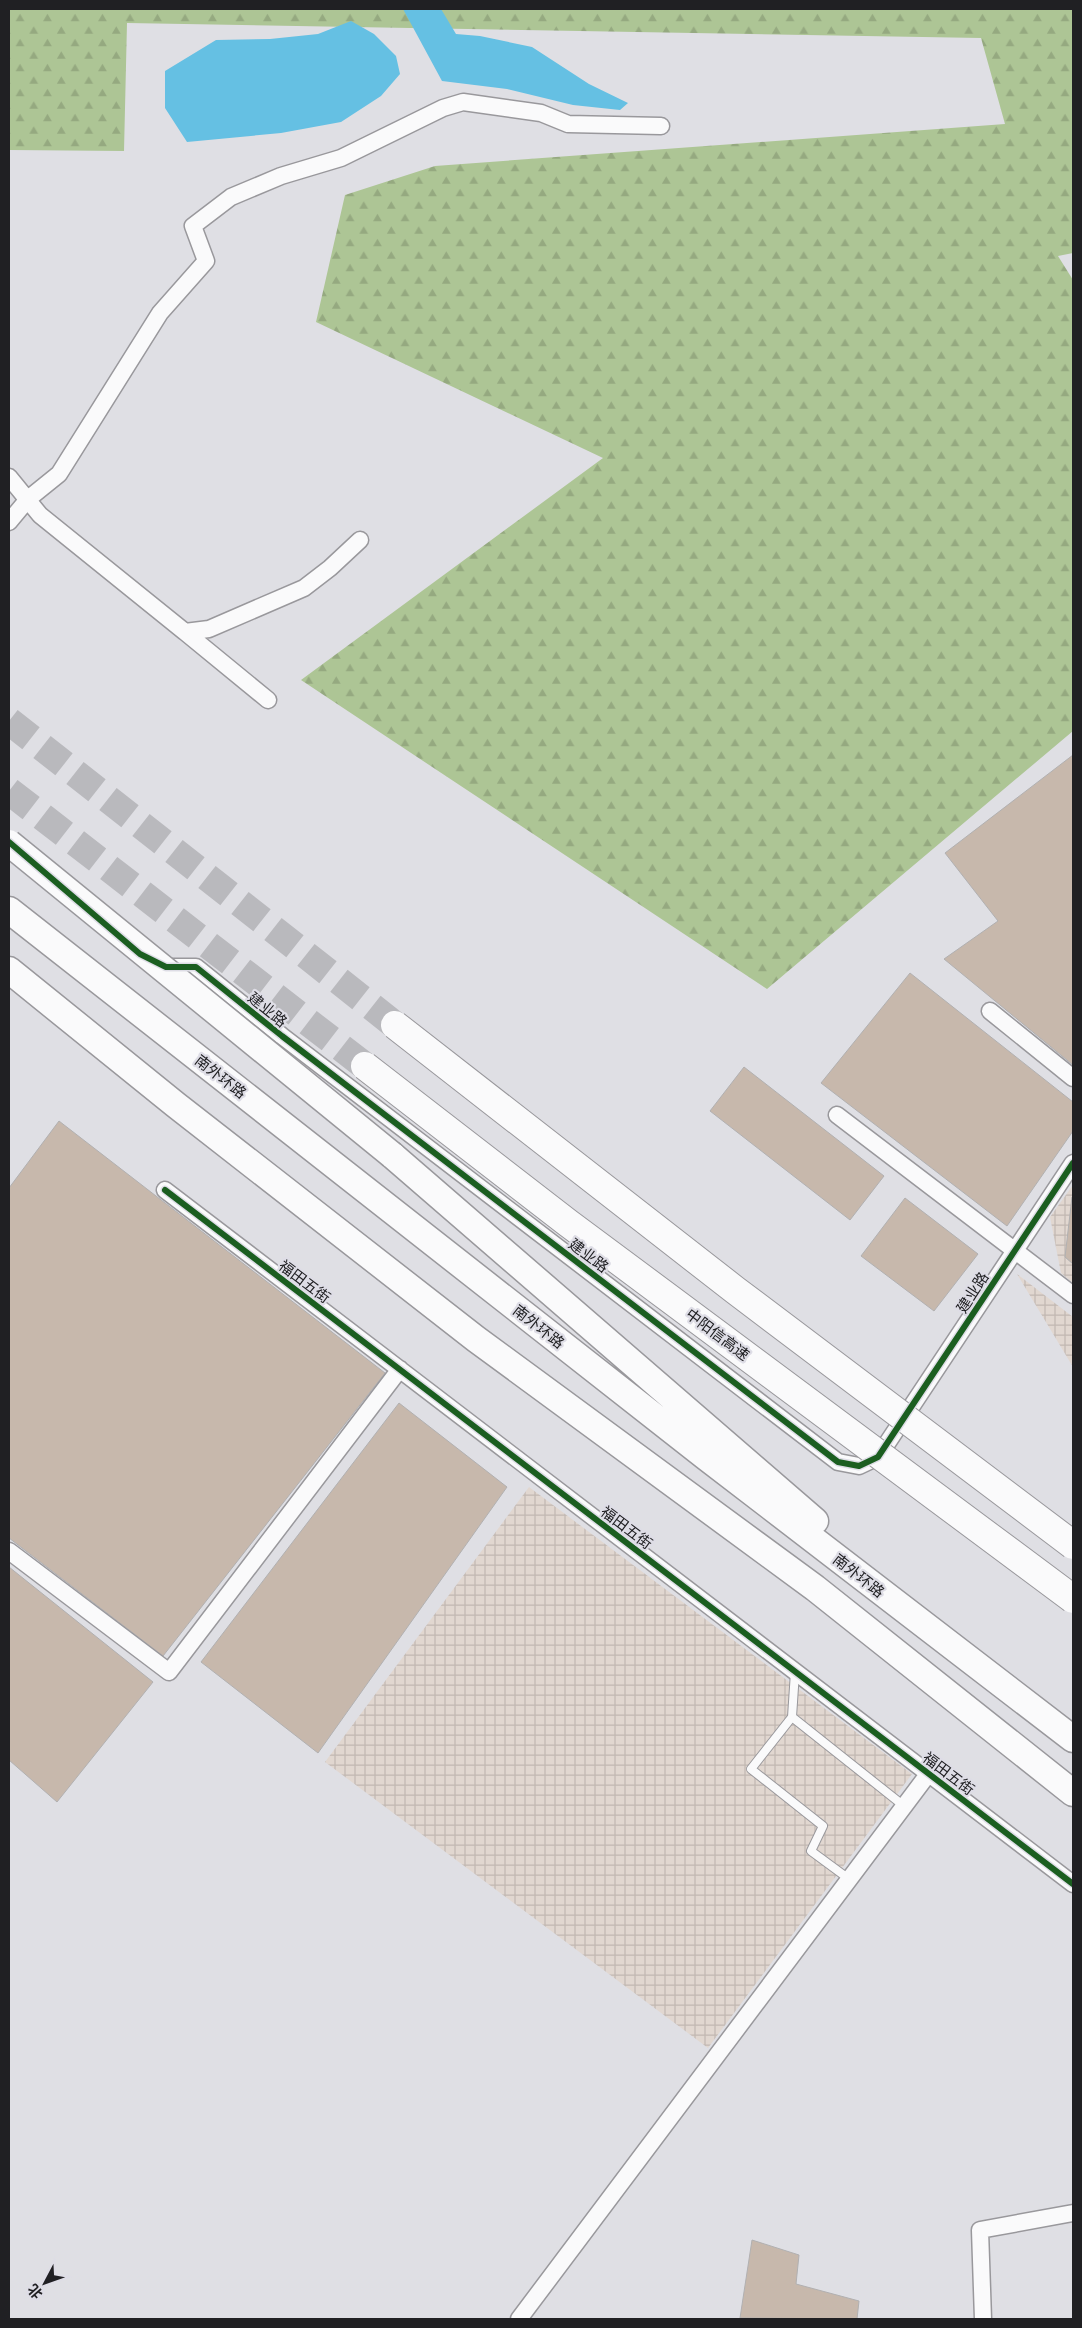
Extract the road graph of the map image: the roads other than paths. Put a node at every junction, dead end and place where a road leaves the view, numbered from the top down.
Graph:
1 (661, 126) dead end
2 (9, 477) edge
3 (28, 499) junction
4 (9, 522) edge
5 (360, 540) dead end
6 (185, 632) junction
7 (268, 700) dead end
8 (9, 842) edge
9 (9, 910) edge
10 (9, 970) edge
11 (990, 1011) dead end
12 (396, 1026) tunnel mouth
13 (365, 1066) tunnel mouth
14 (1073, 1078) edge
15 (837, 1115) dead end
16 (1073, 1163) edge
17 (165, 1190) dead end
18 (1014, 1250) junction
19 (1073, 1295) edge
20 (400, 1370) junction
21 (1073, 1545) edge
22 (9, 1551) edge
23 (1073, 1599) edge
24 (796, 1672) junction
25 (1012, 1692) junction
26 (792, 1717) junction
27 (1073, 1739) edge
28 (929, 1774) junction
29 (1073, 1793) edge
30 (904, 1806) junction
31 (849, 1880) junction
32 (1073, 1884) edge
33 (1073, 2213) edge
34 (519, 2319) edge
35 (982, 2319) edge

1 - 3 street
2 - 3 street
3 - 4 street
3 - 6 street
5 - 6 street
6 - 7 street
8 - 18 street, 建业路
8 - 25 highway, bridge
9 - 25 highway, 南外环路
10 - 29 highway
11 - 14 street
12 - 21 highway, bridge
13 - 23 highway, 中阳信高速, bridge
15 - 18 street
16 - 18 street, 建业路
17 - 20 street, 福田五街
18 - 19 street
20 - 22 street
20 - 24 street, 福田五街
24 - 26 lane
24 - 28 street, 福田五街
25 - 27 highway, 南外环路
26 - 30 lane
26 - 31 lane
28 - 30 street
28 - 32 street, 福田五街
30 - 31 street
31 - 34 street
33 - 35 street

